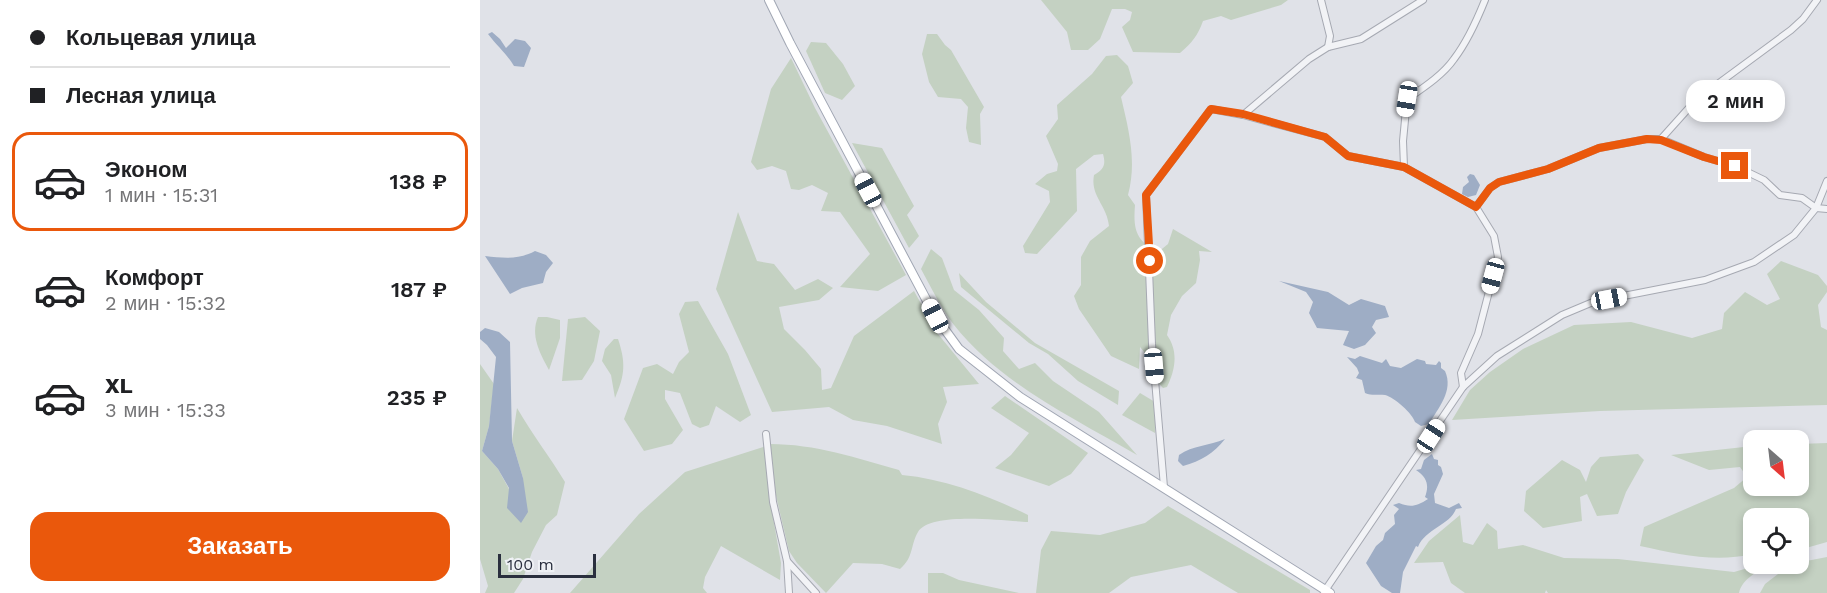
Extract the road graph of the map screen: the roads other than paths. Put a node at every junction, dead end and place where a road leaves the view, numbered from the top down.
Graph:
1 (769, 0) edge
2 (1320, 0) edge
3 (1423, 0) edge
4 (1485, 0) edge
5 (1817, 0) edge
6 (1328, 47) junction
7 (1243, 114) junction
8 (1661, 140) junction
9 (1404, 167) junction
10 (1827, 181) edge
11 (1476, 207) junction
12 (1816, 208) junction
13 (1827, 209) edge
14 (1463, 387) junction
15 (766, 434) dead end
16 (1164, 487) junction
17 (787, 561) junction
18 (1326, 592) edge
19 (789, 593) edge
20 (816, 593) edge

1 - 16 main road
2 - 6 street
3 - 6 street
4 - 9 street
5 - 8 street
6 - 7 street
7 - 9 street
7 - 16 street
8 - 11 street
8 - 12 street
9 - 11 street
10 - 12 street
11 - 14 street
12 - 13 street
12 - 14 street
14 - 18 street
15 - 17 street
16 - 18 main road
17 - 19 street
17 - 20 street

